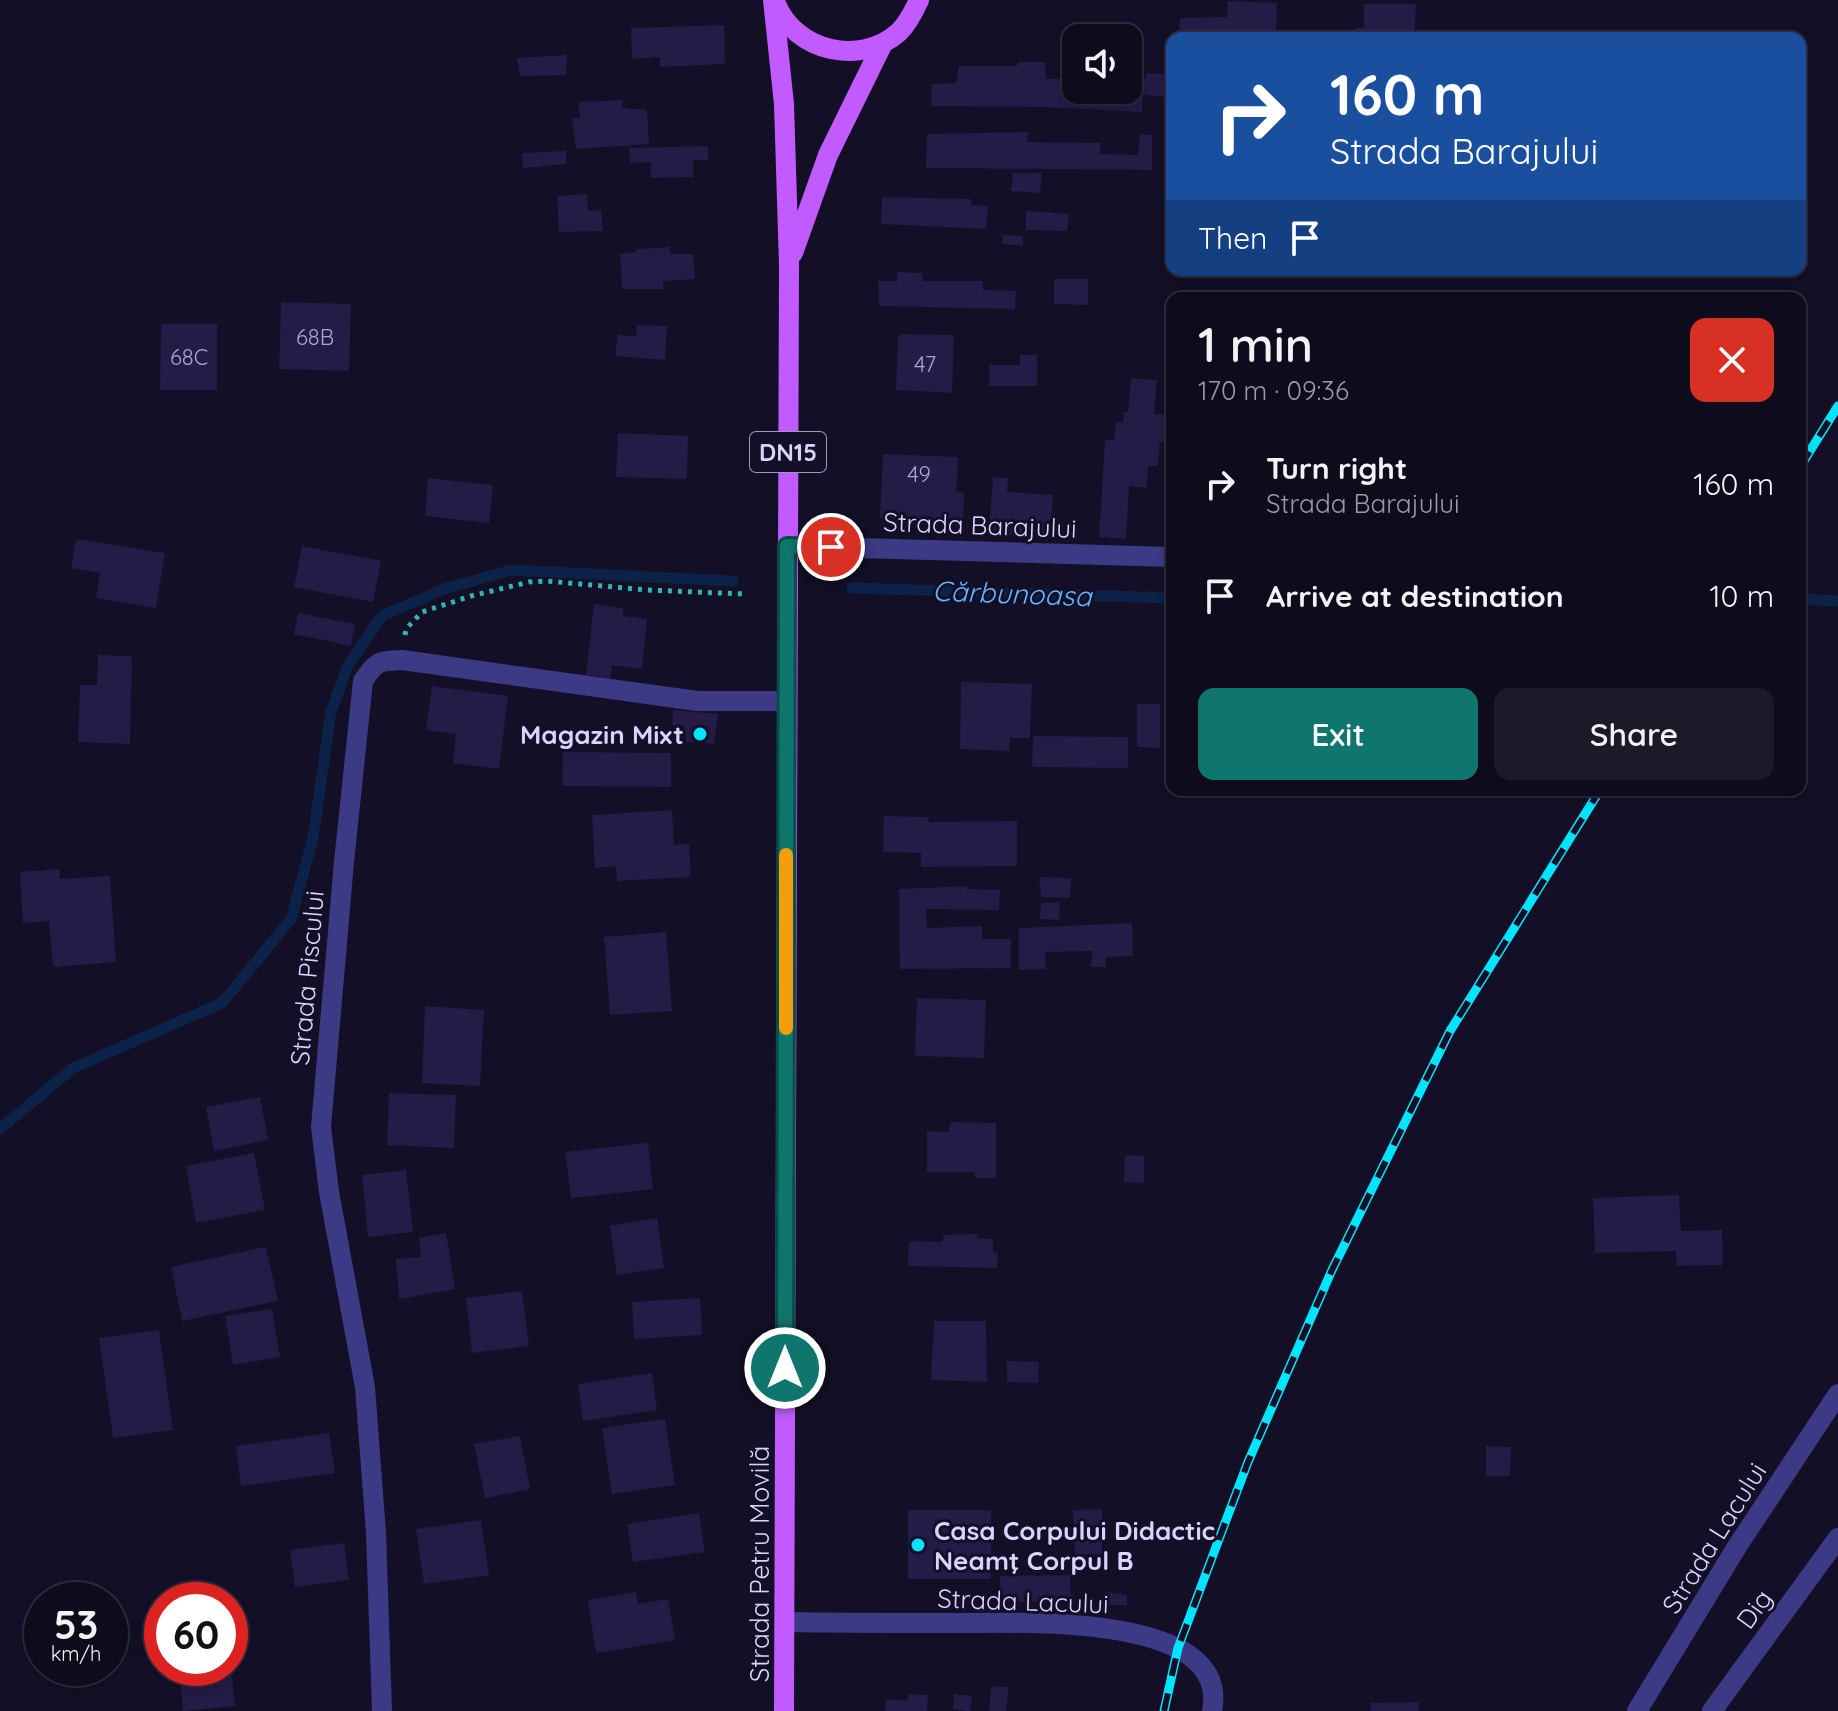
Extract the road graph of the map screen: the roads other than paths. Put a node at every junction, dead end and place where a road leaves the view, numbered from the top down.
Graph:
1 (774, 0) edge
2 (919, 0) edge
3 (883, 43) junction
4 (789, 265) junction
5 (787, 546) junction
6 (1166, 557) edge
7 (786, 701) junction
8 (1838, 1394) edge
9 (1838, 1538) edge
10 (785, 1622) junction
11 (382, 1711) edge
12 (784, 1711) edge
13 (1212, 1711) edge
14 (1637, 1711) edge
15 (1712, 1711) edge

1 - 3 main road, DN15
1 - 4 main road, Strada Petru Movilă / DN15
2 - 3 main road, DN15
3 - 4 main road, Strada Petru Movilă / DN15
4 - 5 main road, Strada Petru Movilă / DN15
5 - 6 street, Strada Barajului
5 - 7 main road, Strada Petru Movilă / DN15
7 - 10 main road, Strada Petru Movilă / DN15
7 - 11 street, Strada Piscului
8 - 14 street, Strada Lacului
9 - 15 street, Dig
10 - 12 main road, Strada Petru Movilă / DN15
10 - 13 street, Strada Lacului

